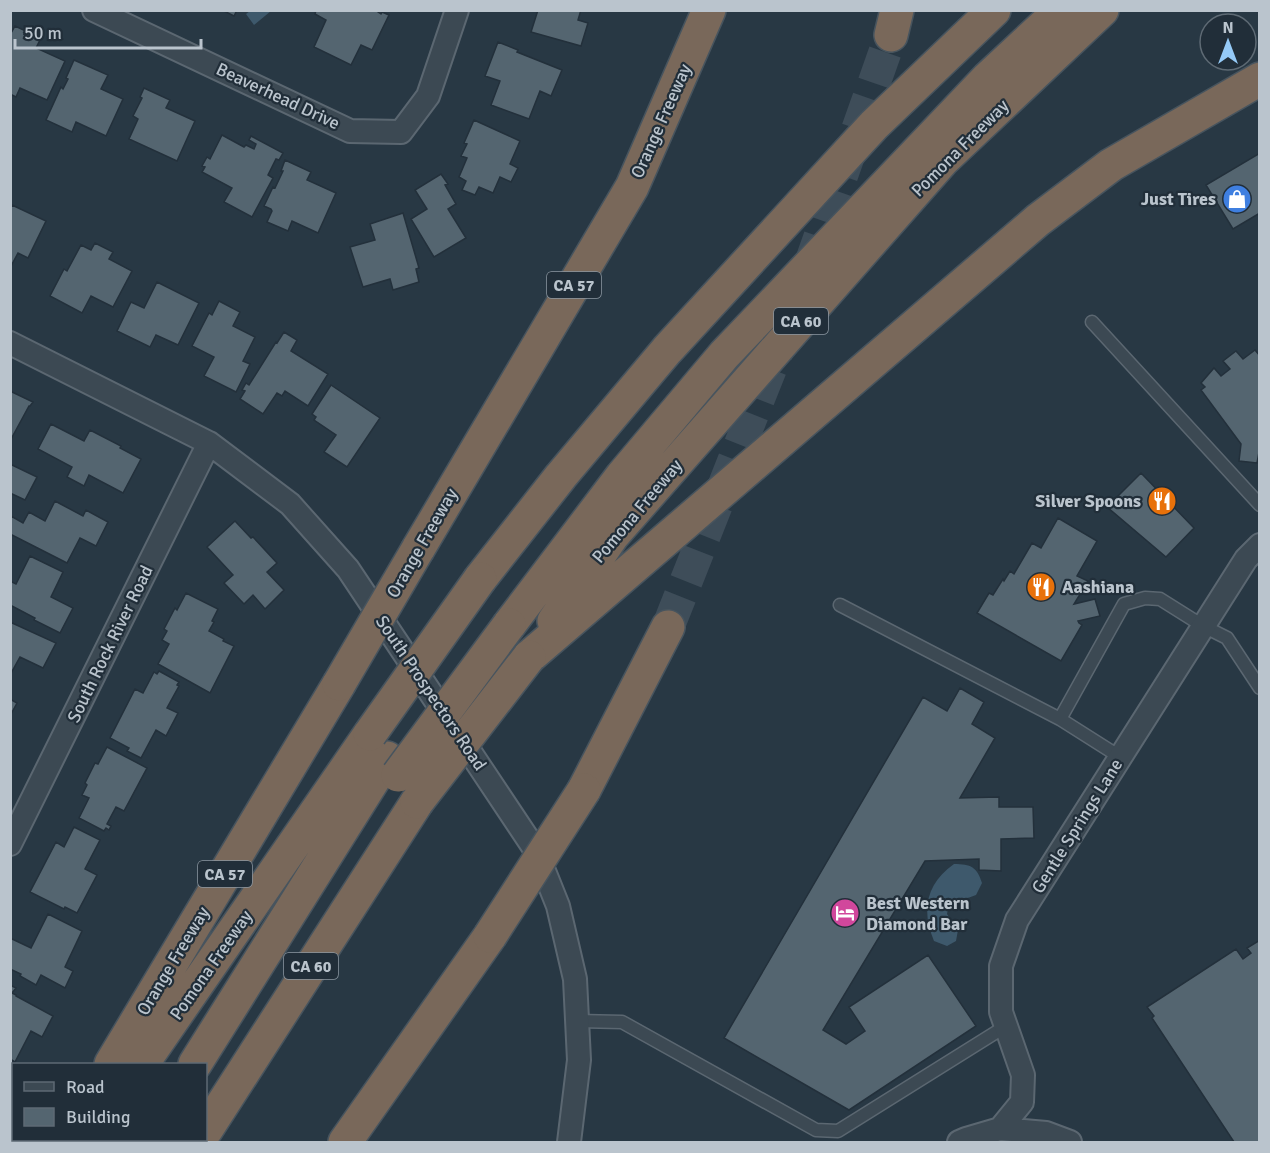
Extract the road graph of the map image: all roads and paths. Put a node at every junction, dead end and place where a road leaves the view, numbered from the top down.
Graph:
1 (457, 10) edge
2 (709, 10) edge
3 (994, 10) edge
4 (1038, 10) edge
5 (1061, 10) edge
6 (1102, 10) edge
7 (107, 13) edge
8 (1260, 79) edge
9 (1092, 321) dead end
10 (10, 343) edge
11 (209, 443) junction
12 (1260, 505) edge
13 (1260, 545) edge
14 (840, 605) dead end
15 (503, 617) junction
16 (1203, 626) junction
17 (668, 627) tunnel mouth
18 (529, 657) junction
19 (1260, 688) edge
20 (1059, 719) junction
21 (385, 755) junction
22 (1120, 758) junction
23 (10, 844) edge
24 (577, 1021) junction
25 (1006, 1026) junction
26 (112, 1063) edge
27 (144, 1063) edge
28 (196, 1063) edge
29 (207, 1067) edge
30 (207, 1128) edge
31 (1000, 1130) junction
32 (345, 1143) edge
33 (569, 1143) edge
34 (959, 1143) edge
35 (1070, 1143) edge

1 - 7 street, Beaverhead Drive
2 - 26 highway, Orange Freeway / CA 57, bridge
3 - 21 highway, Pomona Freeway, bridge
4 - 15 highway
5 - 15 highway
6 - 18 highway, Pomona Freeway / CA 60
8 - 18 highway
9 - 12 lane
10 - 11 street, South Prospectors Road
11 - 23 street, South Rock River Road
11 - 24 street, South Prospectors Road
13 - 16 street, Gentle Springs Lane
14 - 20 lane
15 - 21 highway, bridge
16 - 19 lane
16 - 20 lane
16 - 22 street, Gentle Springs Lane
17 - 32 highway, bridge
18 - 30 highway, Pomona Freeway / CA 60, bridge
20 - 22 lane
21 - 27 highway, Pomona Freeway
21 - 28 highway
21 - 29 highway
22 - 25 street, Gentle Springs Lane
24 - 25 lane
24 - 33 street, South Prospectors Road
25 - 31 street, Gentle Springs Lane
31 - 34 street
31 - 35 street

